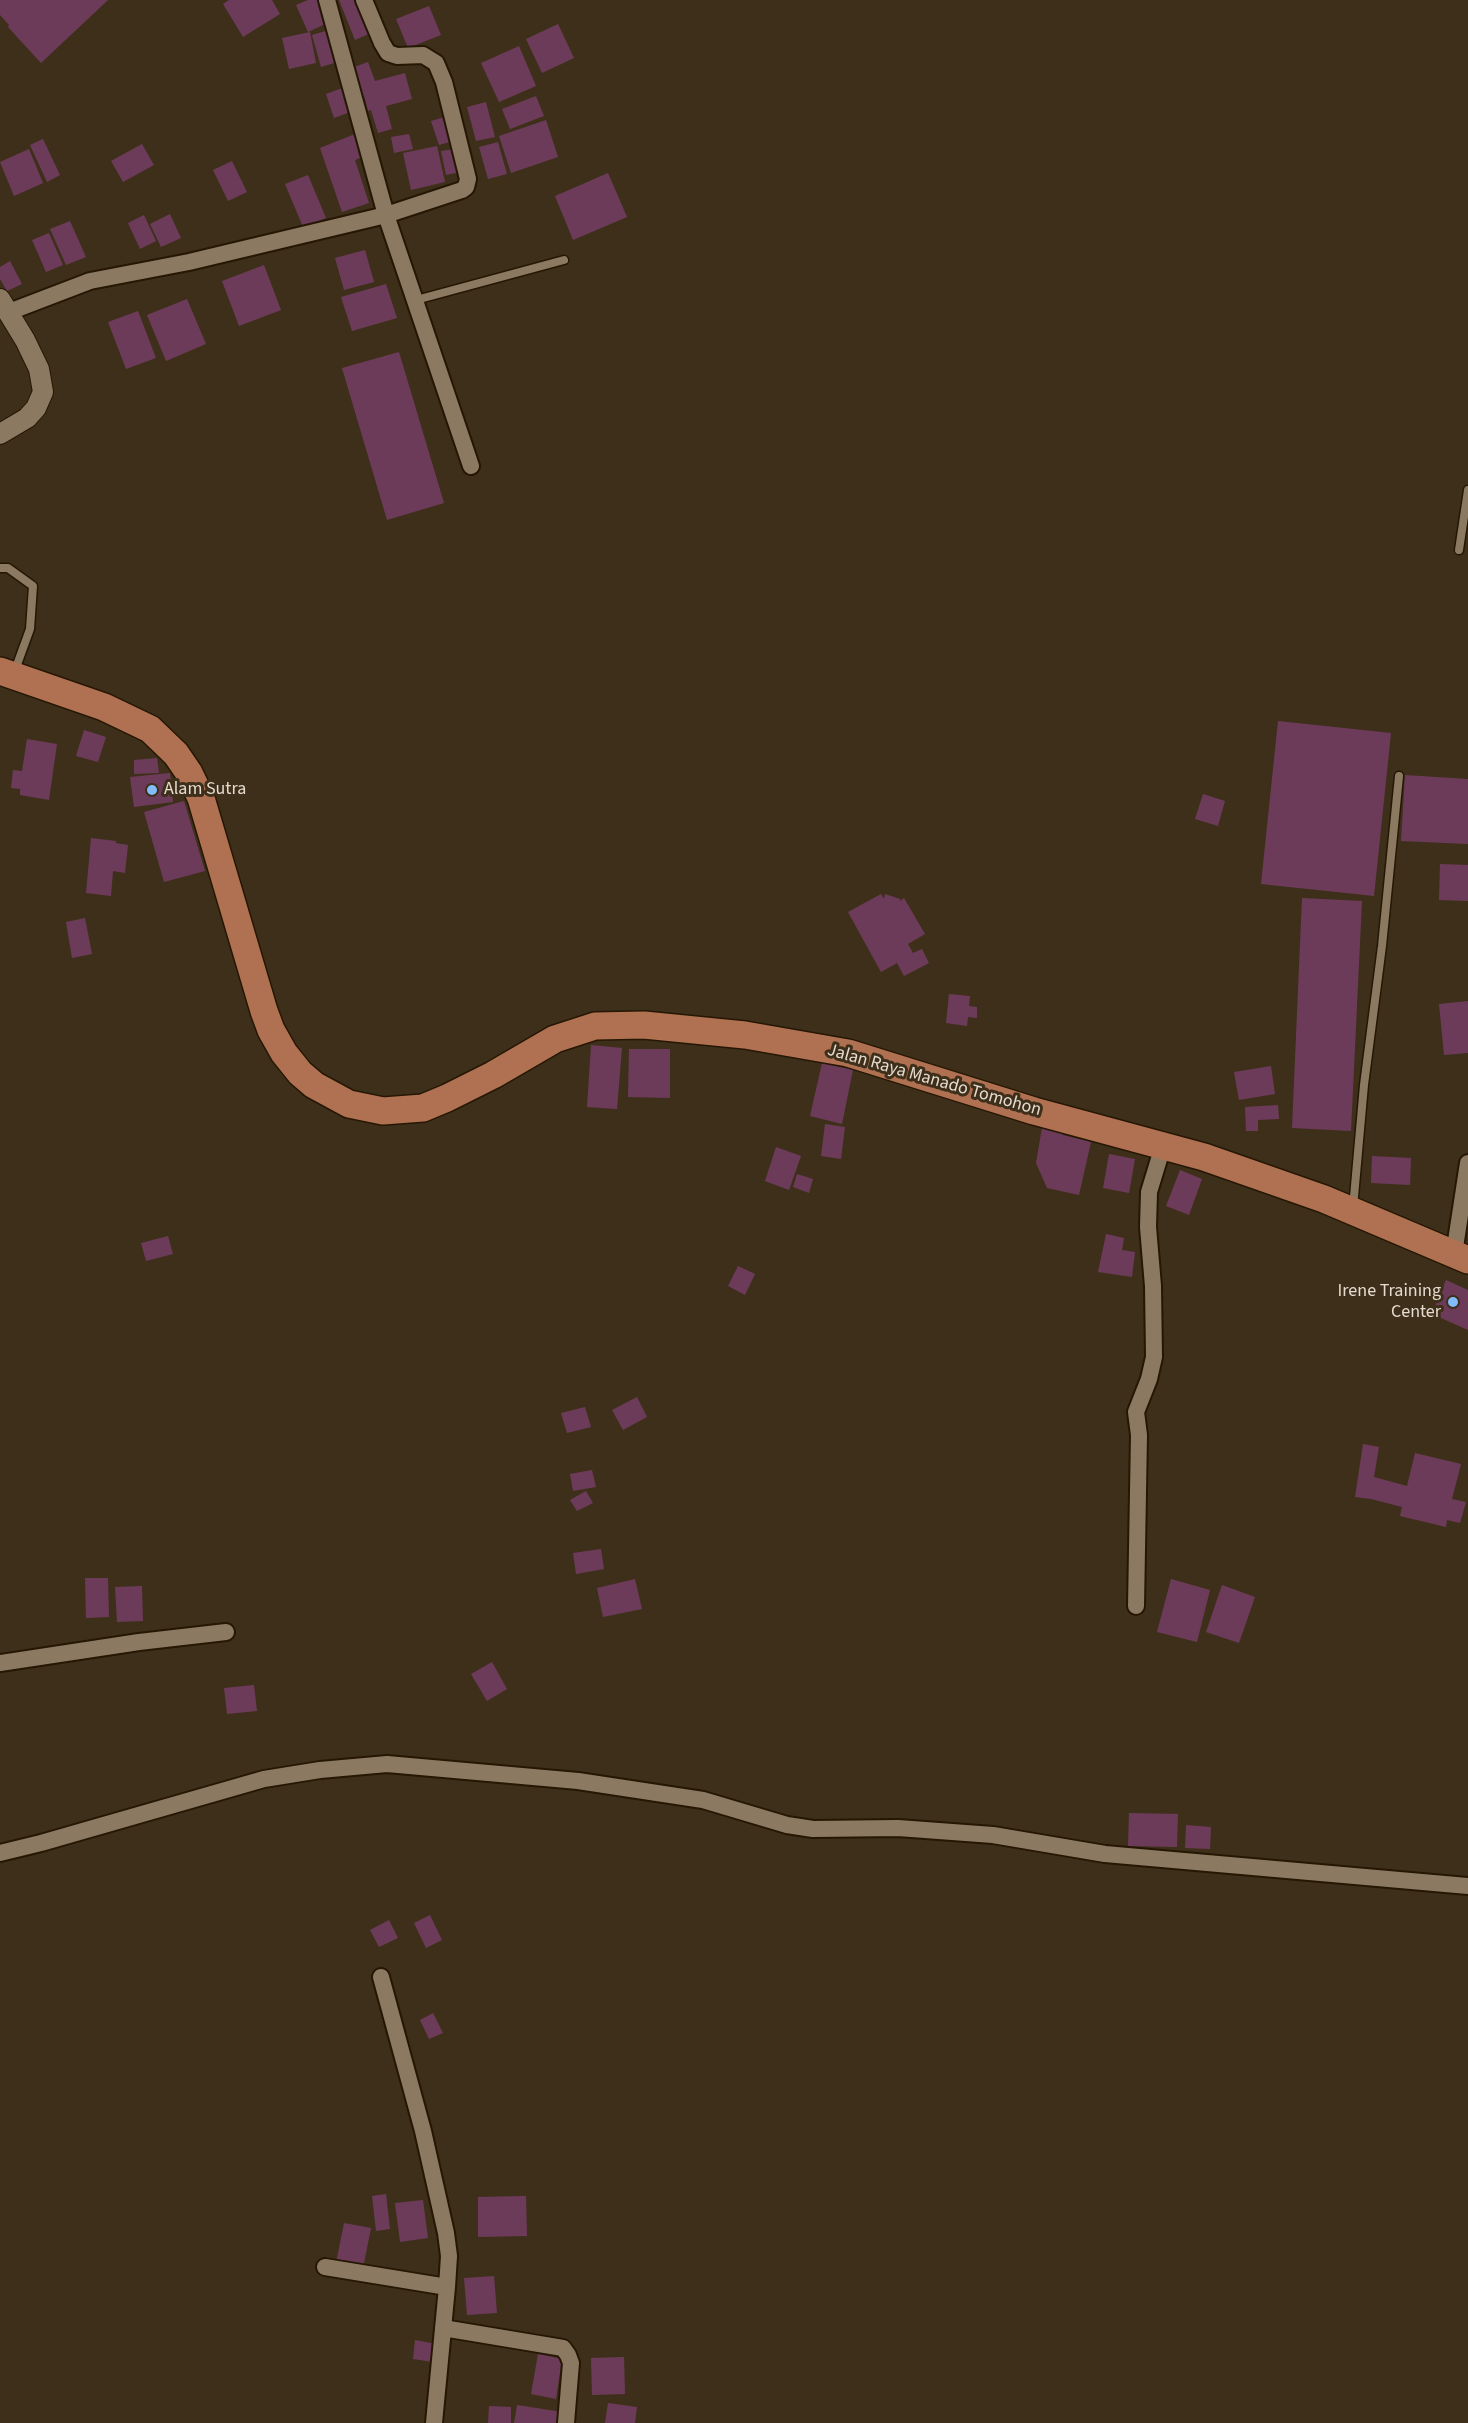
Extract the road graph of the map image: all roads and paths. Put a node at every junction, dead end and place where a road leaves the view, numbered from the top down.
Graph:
1 (327, 0) edge
2 (364, 0) edge
3 (386, 215) junction
4 (564, 260) dead end
5 (416, 300) junction
6 (4, 305) edge
7 (0, 434) edge
8 (471, 466) dead end
9 (1468, 490) edge
10 (1460, 550) dead end
11 (0, 568) edge
12 (7, 673) edge
13 (1399, 776) dead end
14 (1163, 1146) junction
15 (1468, 1163) edge
16 (1353, 1212) junction
17 (1461, 1257) edge
18 (1136, 1606) dead end
19 (226, 1632) dead end
20 (0, 1663) edge
21 (0, 1853) edge
22 (1468, 1886) edge
23 (381, 1977) dead end
24 (325, 2267) dead end
25 (447, 2287) junction
26 (443, 2328) junction
27 (434, 2423) edge
28 (566, 2423) edge

1 - 3 street
2 - 3 street
3 - 5 street
3 - 6 street
4 - 5 lane
5 - 8 street
6 - 7 street
9 - 10 lane
11 - 12 lane
12 - 14 highway, Jalan Raya Manado Tomohon
13 - 16 lane
14 - 16 highway, Jalan Raya Manado Tomohon
14 - 18 street
15 - 17 street
16 - 17 highway, Jalan Raya Manado Tomohon
19 - 20 street
21 - 22 street
23 - 25 street
24 - 25 street
25 - 26 street
26 - 27 street
26 - 28 street

